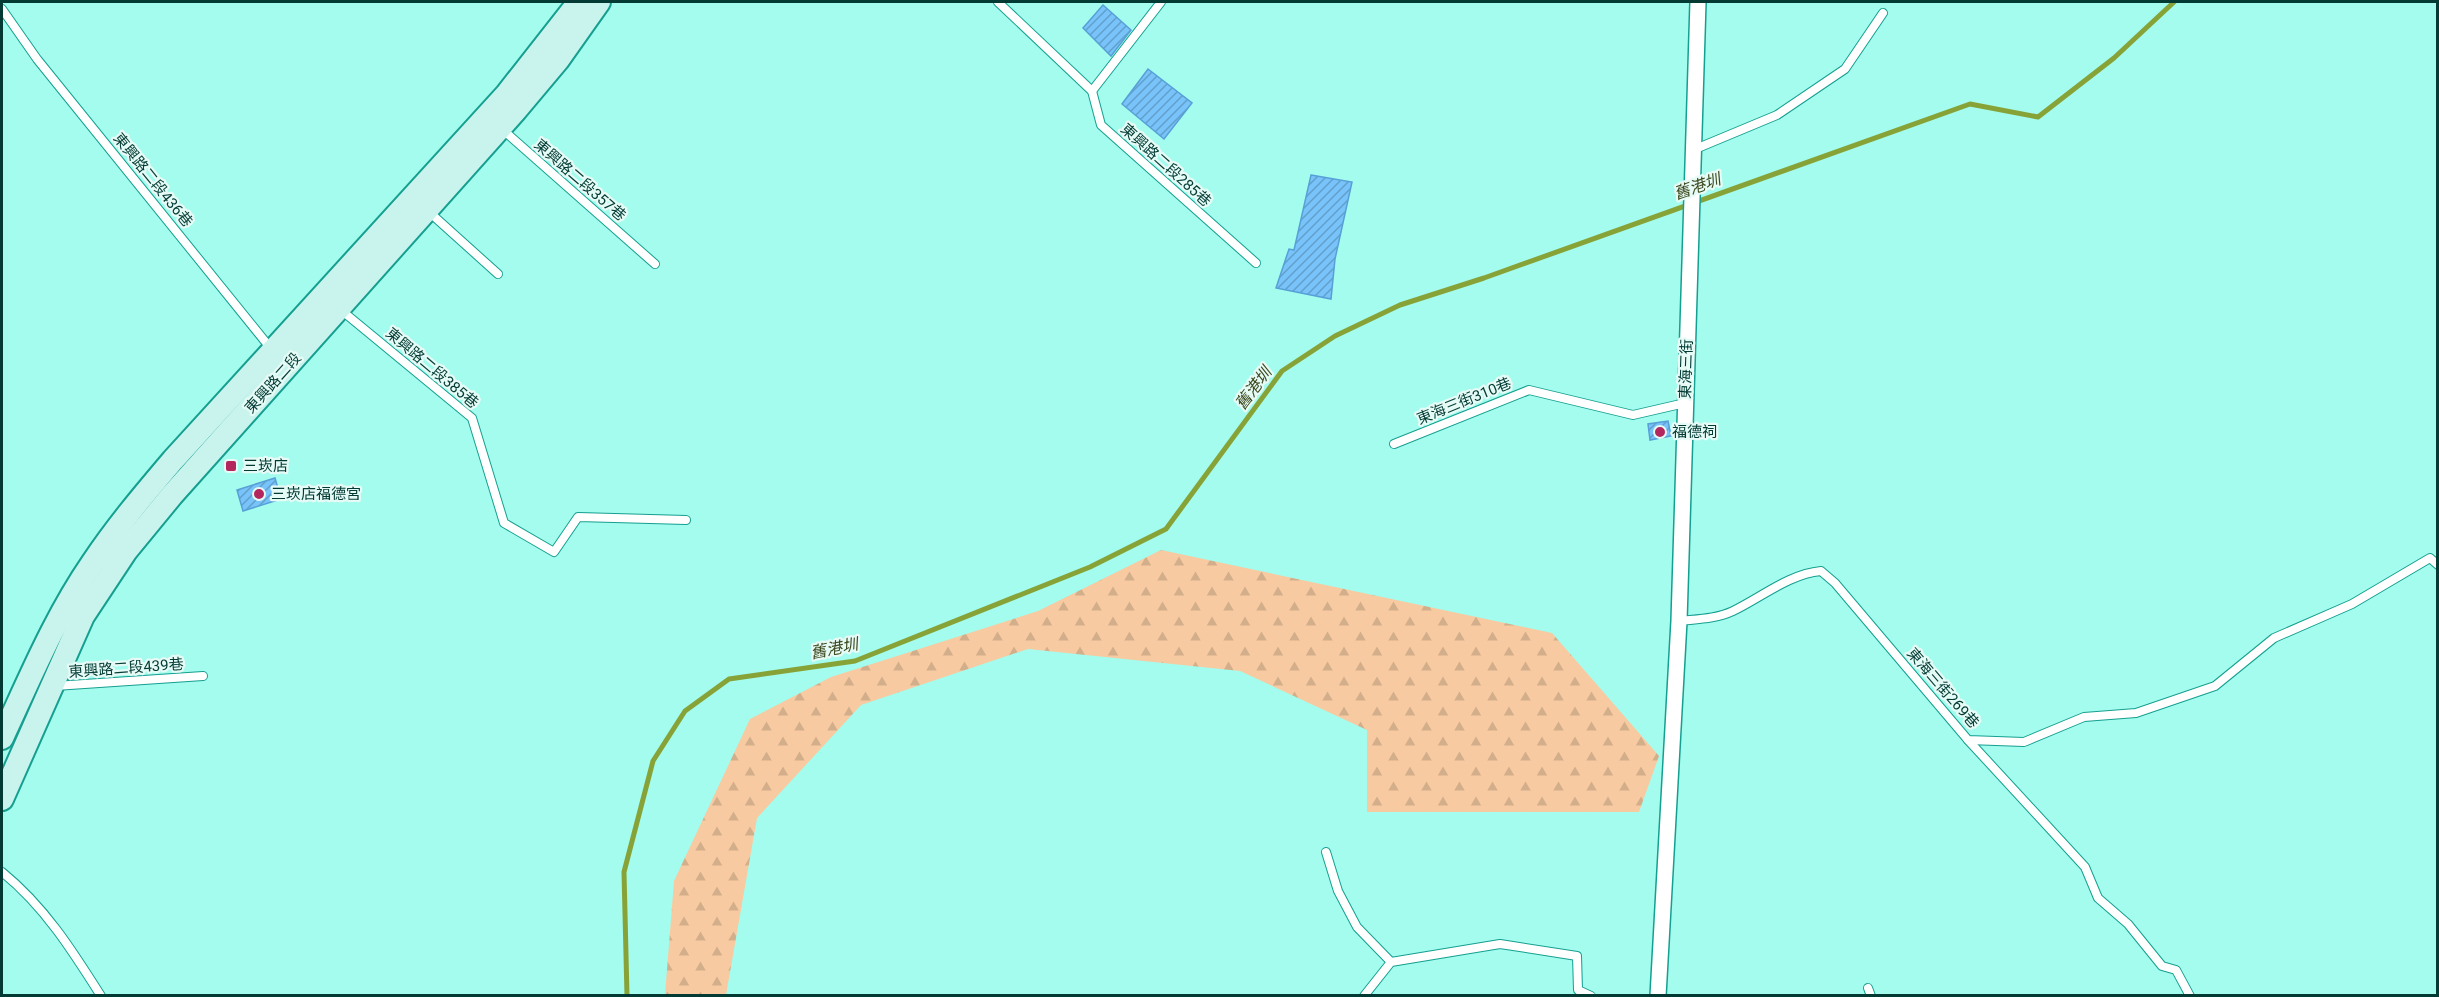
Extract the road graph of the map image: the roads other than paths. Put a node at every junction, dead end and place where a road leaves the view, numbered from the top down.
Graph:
1 (579, 2) edge
2 (599, 2) edge
3 (998, 2) edge
4 (1161, 2) edge
5 (1698, 2) edge
6 (2, 9) edge
7 (1883, 13) dead end
8 (1092, 91) junction
9 (494, 122) junction
10 (1693, 150) junction
11 (420, 204) junction
12 (655, 264) dead end
13 (1256, 264) dead end
14 (498, 274) dead end
15 (333, 301) junction
16 (280, 359) junction
17 (1685, 403) junction
18 (1394, 444) dead end
19 (686, 520) dead end
20 (2438, 566) edge
21 (1679, 621) junction
22 (203, 676) dead end
23 (51, 687) junction
24 (2, 738) edge
25 (1968, 740) junction
26 (2, 799) edge
27 (1326, 852) dead end
28 (2, 872) edge
29 (1390, 962) junction
30 (101, 996) edge
31 (1364, 996) edge
32 (1591, 996) edge
33 (1658, 996) edge
34 (2190, 996) edge

1 - 9 main road, 東興路二段
2 - 9 main road, 東興路二段
3 - 8 lane
4 - 8 lane
5 - 10 street
6 - 16 lane, 東興路二段436巷
7 - 10 lane
8 - 13 lane, 東興路二段285巷
9 - 11 main road, 東興路二段
9 - 12 lane, 東興路二段357巷
10 - 17 street, 東海三街
11 - 14 lane
11 - 15 main road, 東興路二段
15 - 16 main road, 東興路二段
15 - 19 lane, 東興路二段385巷
16 - 23 main road, 東興路二段
16 - 24 main road, 東興路二段
17 - 18 lane, 東海三街310巷
17 - 21 street, 東海三街
20 - 25 lane, 東海三街269巷
21 - 25 lane, 東海三街269巷
21 - 33 street, 東海三街
22 - 23 lane, 東興路二段439巷
23 - 26 main road, 東興路二段
25 - 34 lane
27 - 29 lane
28 - 30 lane
29 - 31 lane
29 - 32 lane

